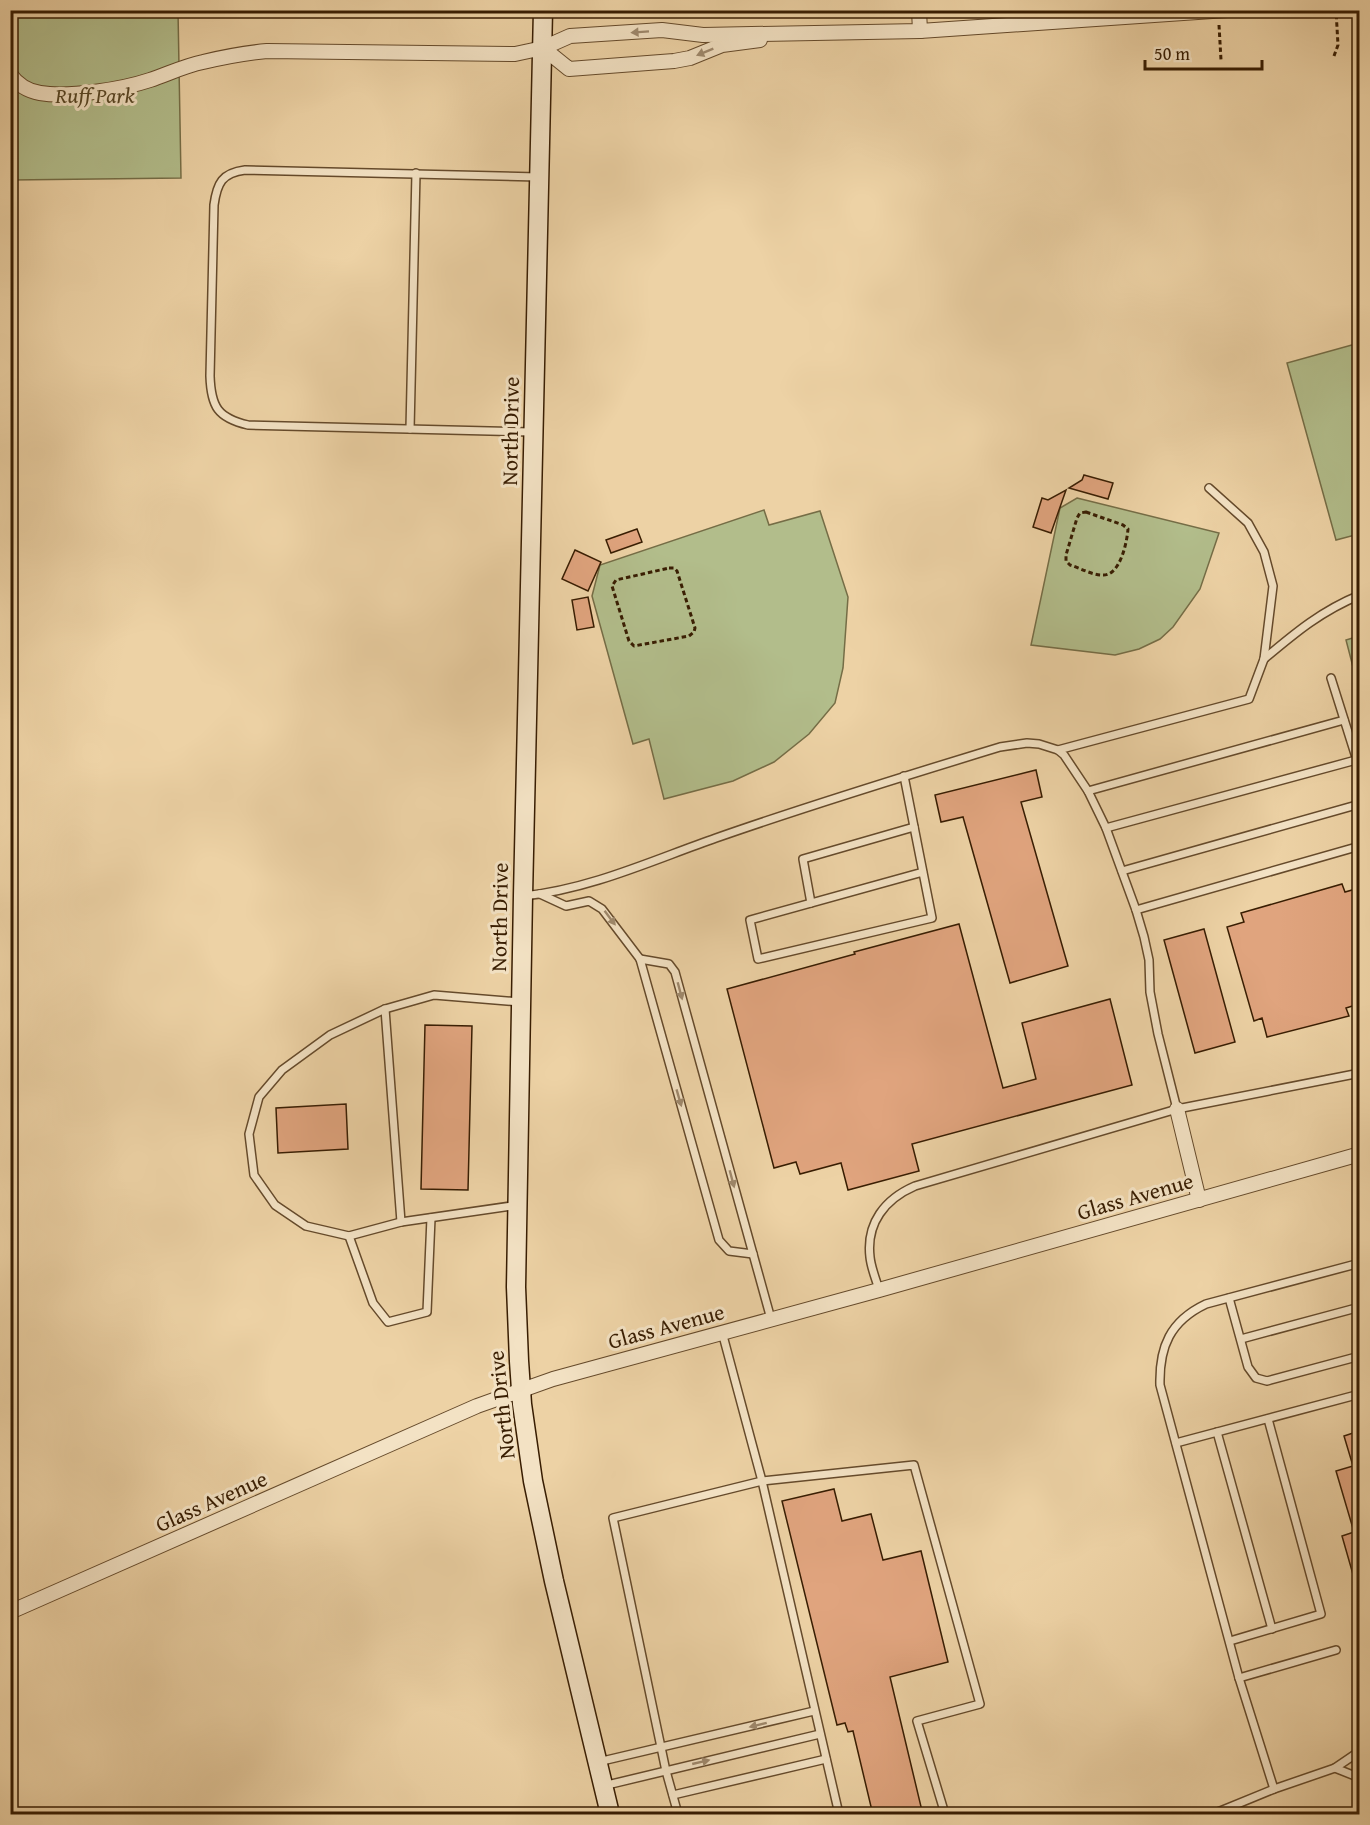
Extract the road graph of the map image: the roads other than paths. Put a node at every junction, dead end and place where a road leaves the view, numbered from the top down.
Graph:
1 (543, 10) edge
2 (919, 10) edge
3 (1227, 10) edge
4 (1218, 11) edge
5 (920, 31) junction
6 (824, 32) junction
7 (543, 48) junction
8 (10, 74) edge
9 (416, 173) junction
10 (540, 177) junction
11 (410, 429) junction
12 (534, 432) junction
13 (1209, 488) dead end
14 (1359, 595) edge
15 (1264, 659) junction
16 (1331, 678) dead end
17 (1344, 720) junction
18 (1058, 750) junction
19 (1356, 760) junction
20 (1359, 770) edge
21 (904, 776) junction
22 (1088, 791) junction
23 (1359, 804) edge
24 (914, 827) junction
25 (1106, 828) junction
26 (1359, 846) edge
27 (1122, 871) junction
28 (923, 872) junction
29 (532, 895) junction
30 (811, 903) junction
31 (1136, 910) junction
32 (640, 959) junction
33 (521, 1002) junction
34 (385, 1009) junction
35 (1359, 1073) edge
36 (1177, 1109) junction
37 (1359, 1154) edge
38 (1199, 1200) junction
39 (518, 1205) junction
40 (431, 1218) junction
41 (401, 1222) junction
42 (349, 1236) junction
43 (753, 1254) junction
44 (1359, 1263) edge
45 (879, 1290) junction
46 (1229, 1298) junction
47 (1359, 1307) edge
48 (771, 1319) junction
49 (722, 1332) junction
50 (1241, 1339) junction
51 (1359, 1356) edge
52 (521, 1390) junction
53 (1359, 1394) edge
54 (1268, 1419) junction
55 (1217, 1432) junction
56 (1176, 1443) junction
57 (762, 1480) junction
58 (10, 1612) edge
59 (1272, 1629) junction
60 (1230, 1641) junction
61 (1336, 1650) dead end
62 (1239, 1678) junction
63 (814, 1711) junction
64 (819, 1734) junction
65 (661, 1748) junction
66 (1359, 1751) edge
67 (826, 1760) junction
68 (597, 1762) junction
69 (1335, 1768) junction
70 (666, 1771) junction
71 (1359, 1778) edge
72 (603, 1785) junction
73 (1274, 1789) junction
74 (673, 1795) junction
75 (610, 1815) edge
76 (678, 1815) edge
77 (839, 1815) edge
78 (945, 1815) edge
79 (1214, 1815) edge

1 - 7 main road, North Drive
2 - 5 street
3 - 4 street
4 - 5 street
5 - 6 street
6 -> 7 street
6 -> 7 street
7 - 8 street
7 - 10 main road, North Drive
9 - 10 lane
9 - 11 lane
9 - 11 lane
10 - 12 main road, North Drive
11 - 12 lane
12 - 29 main road, North Drive
13 - 15 lane
14 - 15 lane
15 - 18 lane
16 - 17 lane
17 - 19 lane
17 - 22 lane
18 - 21 lane
18 - 22 lane
19 - 20 lane
19 - 25 lane
21 - 24 lane
21 - 29 lane
22 - 25 lane
23 - 27 lane
24 - 28 lane
24 - 30 lane
25 - 27 lane
26 - 31 lane
27 - 31 lane
28 - 30 lane
28 - 30 lane
29 -> 32 lane
29 - 33 main road, North Drive
31 - 36 lane
32 -> 43 lane
32 -> 43 lane
33 - 34 lane
33 - 39 main road, North Drive
34 - 41 lane
34 - 42 lane
35 - 36 lane
36 - 38 street
36 - 45 lane
37 - 38 street, Glass Avenue
38 - 45 street, Glass Avenue
39 - 40 lane
39 - 52 main road, North Drive
40 - 41 lane
40 - 42 lane
41 - 42 lane
43 - 48 lane
44 - 46 lane
45 - 48 street, Glass Avenue
46 - 50 lane
46 - 56 lane
47 - 50 lane
48 - 49 street, Glass Avenue
49 - 52 street, Glass Avenue
49 - 57 lane
50 - 51 lane
52 - 58 street, Glass Avenue
52 - 68 main road, North Drive
53 - 54 lane
54 - 55 lane
54 - 59 lane
55 - 56 lane
55 - 59 lane
56 - 60 lane
57 - 63 lane
57 - 65 lane
57 - 78 lane
59 - 60 lane
60 - 62 lane
61 - 62 lane
62 - 73 lane
63 - 64 lane
63 -> 65 lane
64 - 67 lane
70 -> 64 lane
65 - 68 lane
65 - 70 lane
66 - 69 lane
67 - 74 lane
67 - 77 lane
68 - 72 main road, North Drive
69 - 71 lane
69 - 73 lane
70 - 72 lane
70 - 74 lane
72 - 75 main road, North Drive
73 - 79 lane
74 - 76 lane

